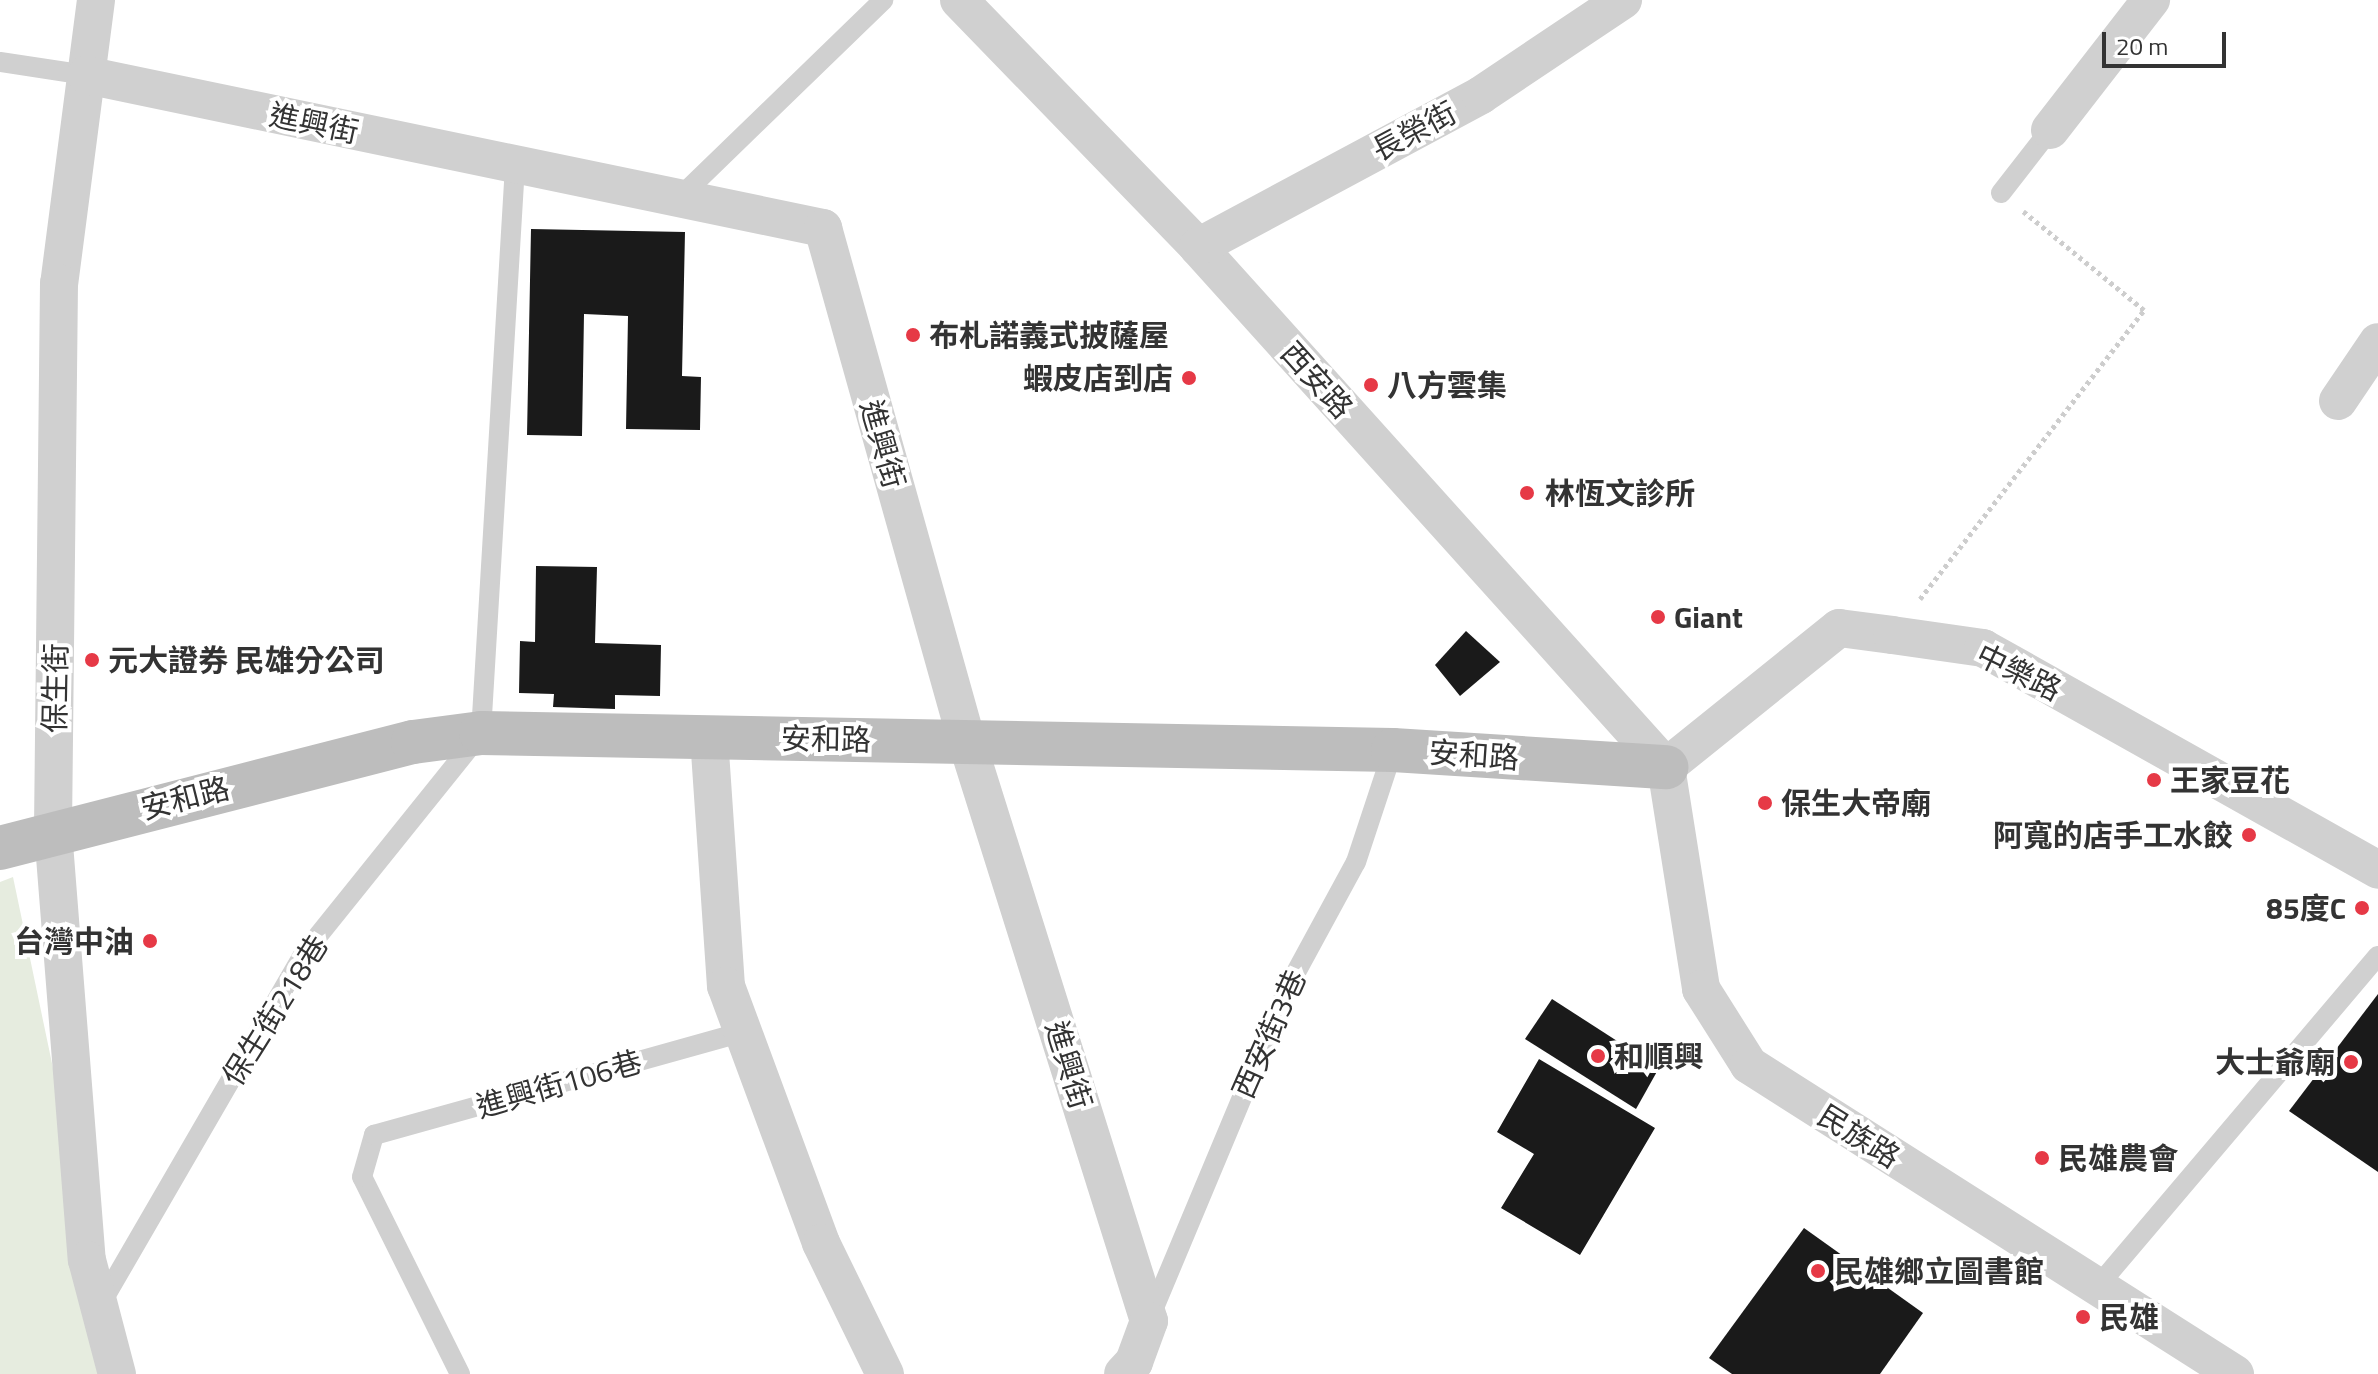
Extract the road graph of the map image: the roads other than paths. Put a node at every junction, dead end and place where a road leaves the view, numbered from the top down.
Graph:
1 (96, 0) edge
2 (883, 0) edge
3 (959, 0) edge
4 (1623, 0) edge
5 (2151, 0) edge
6 (0, 62) edge
7 (86, 75) junction
8 (2050, 130) joint
9 (515, 165) junction
10 (2001, 193) road end
11 (678, 199) junction
12 (1198, 247) junction
13 (2378, 342) edge
14 (2338, 401) dead end
15 (481, 733) junction
16 (709, 737) junction
17 (967, 742) junction
18 (1393, 750) junction
19 (1666, 767) junction
20 (53, 831) junction
21 (0, 848) edge
22 (2378, 870) edge
23 (2378, 956) edge
24 (743, 1032) junction
25 (2097, 1287) junction
26 (99, 1307) junction
27 (1149, 1321) junction
28 (1134, 1370) edge
29 (117, 1374) edge
30 (460, 1374) edge
31 (885, 1374) edge
32 (2235, 1374) edge

1 - 7 street, 保生街
2 - 11 lane
3 - 12 street, 西安路
4 - 12 street, 長榮街
5 - 8 street
6 - 7 lane
7 - 9 street, 進興街
7 - 20 street, 保生街
8 - 10 lane
9 - 11 street, 進興街
9 - 15 lane
11 - 17 street, 進興街
12 - 19 street, 西安路
13 - 14 street
15 - 16 street, 安和路
15 - 20 street, 安和路
15 - 26 lane, 保生街218巷
16 - 17 street, 安和路
16 - 24 street
17 - 18 street, 安和路
17 - 27 street, 進興街
18 - 19 street, 安和路
18 - 27 lane, 西安街3巷
19 - 22 street, 中樂路
19 - 25 street, 民族路
20 - 21 street, 安和路
20 - 26 street, 保生街
23 - 25 lane
24 - 30 lane, 進興街106巷
24 - 31 street
25 - 32 street, 民族路
26 - 29 street, 保生街
27 - 28 street

